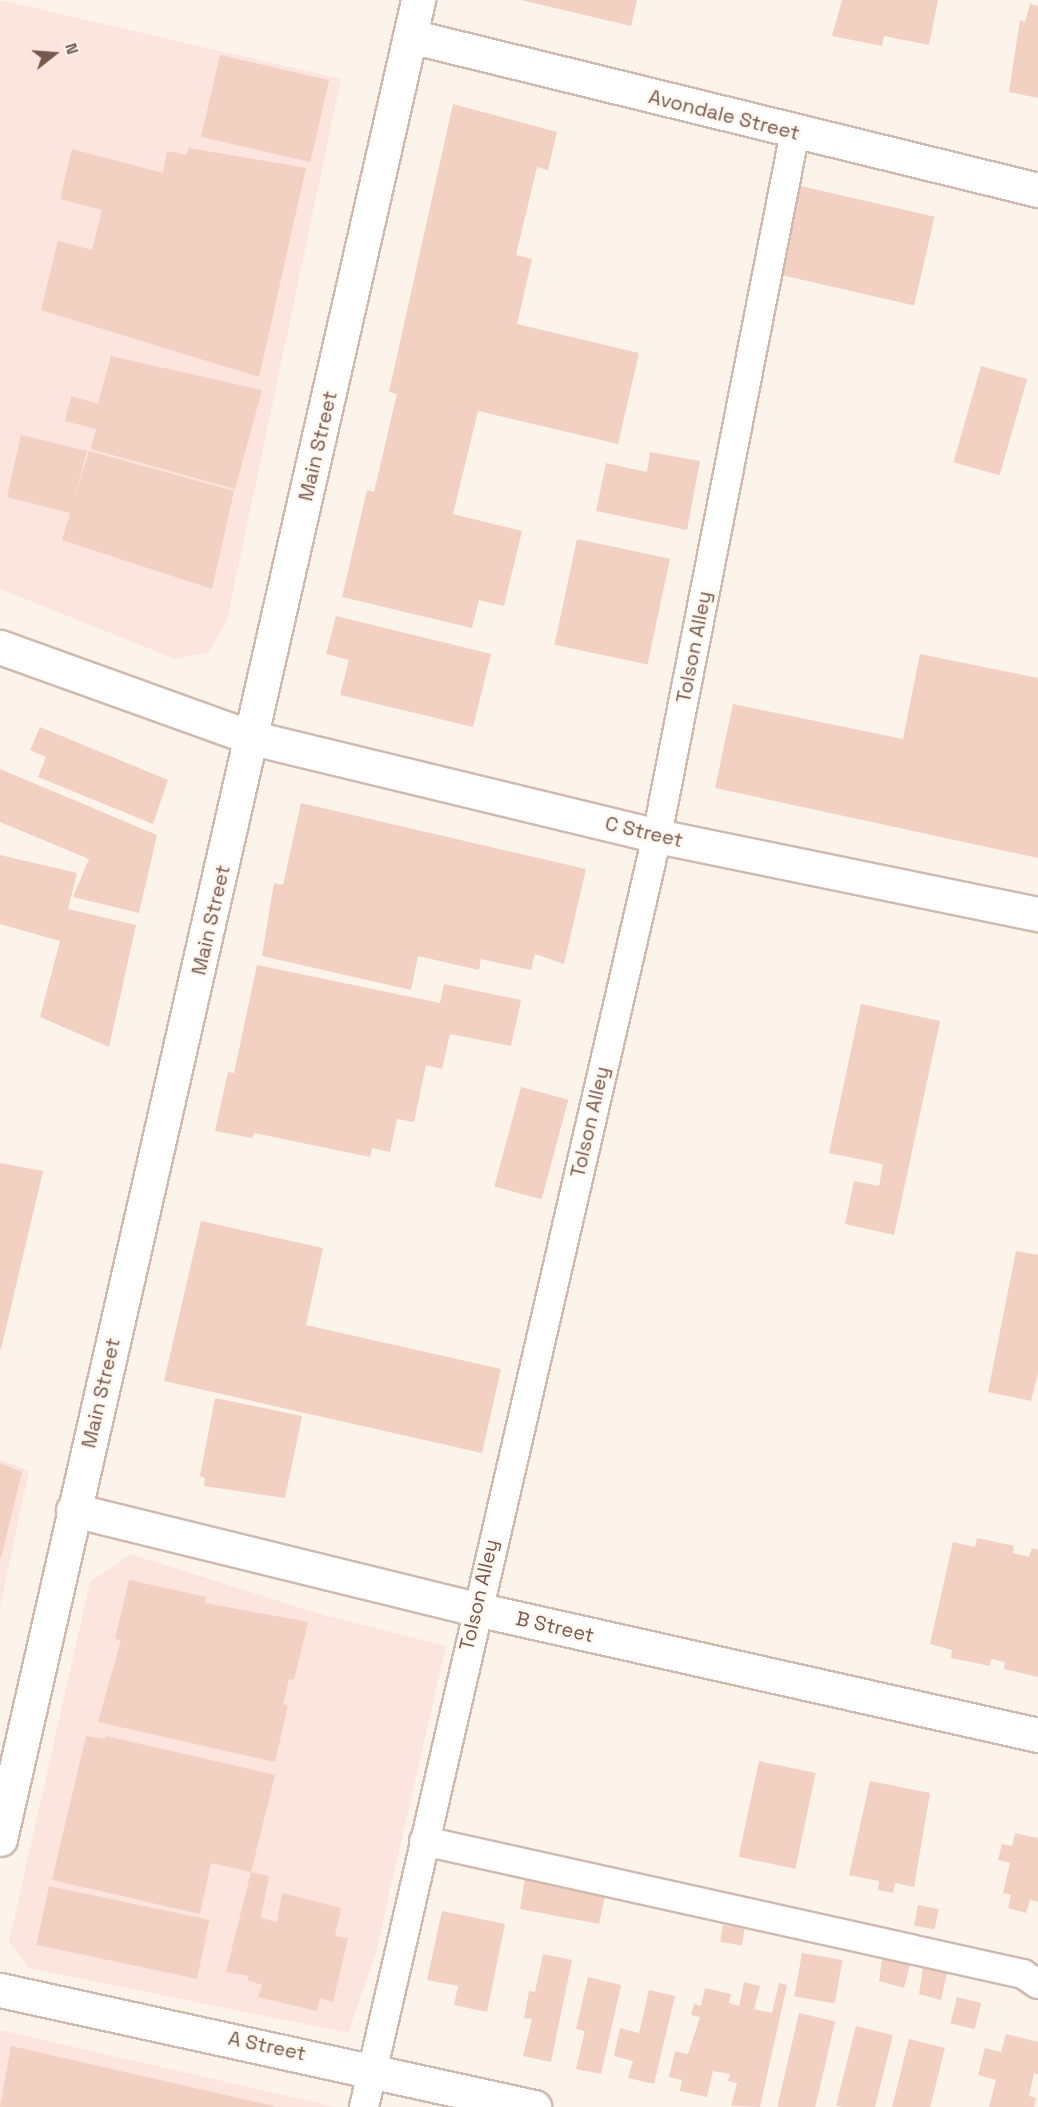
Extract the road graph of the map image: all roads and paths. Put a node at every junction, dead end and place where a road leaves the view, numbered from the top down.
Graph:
1 (418, 0) edge
2 (410, 36) junction
3 (795, 132) junction
4 (1038, 190) edge
5 (0, 647) edge
6 (253, 738) junction
7 (657, 836) junction
8 (1038, 914) edge
9 (74, 1510) junction
10 (476, 1609) junction
11 (1038, 1735) edge
12 (6, 1788) edge
13 (0, 1839) edge
14 (424, 1841) junction
15 (1038, 1984) edge
16 (0, 1990) edge
17 (373, 2068) junction
18 (364, 2107) edge
19 (534, 2107) edge

1 - 2 street, Main Street
2 - 3 street, Avondale Street
2 - 6 street, Main Street
3 - 4 street, Avondale Street
3 - 7 lane, Tolson Alley
5 - 6 street, C Street
6 - 7 street, C Street
6 - 9 street, Main Street
7 - 8 street, C Street
7 - 10 lane, Tolson Alley
9 - 10 street, B Street
9 - 12 street, Main Street
10 - 11 street, B Street
10 - 14 lane, Tolson Alley
12 - 13 street, Main Street
14 - 15 lane
14 - 17 lane, Tolson Alley
16 - 17 street, A Street
17 - 18 lane, Tolson Alley
17 - 19 street, A Street

